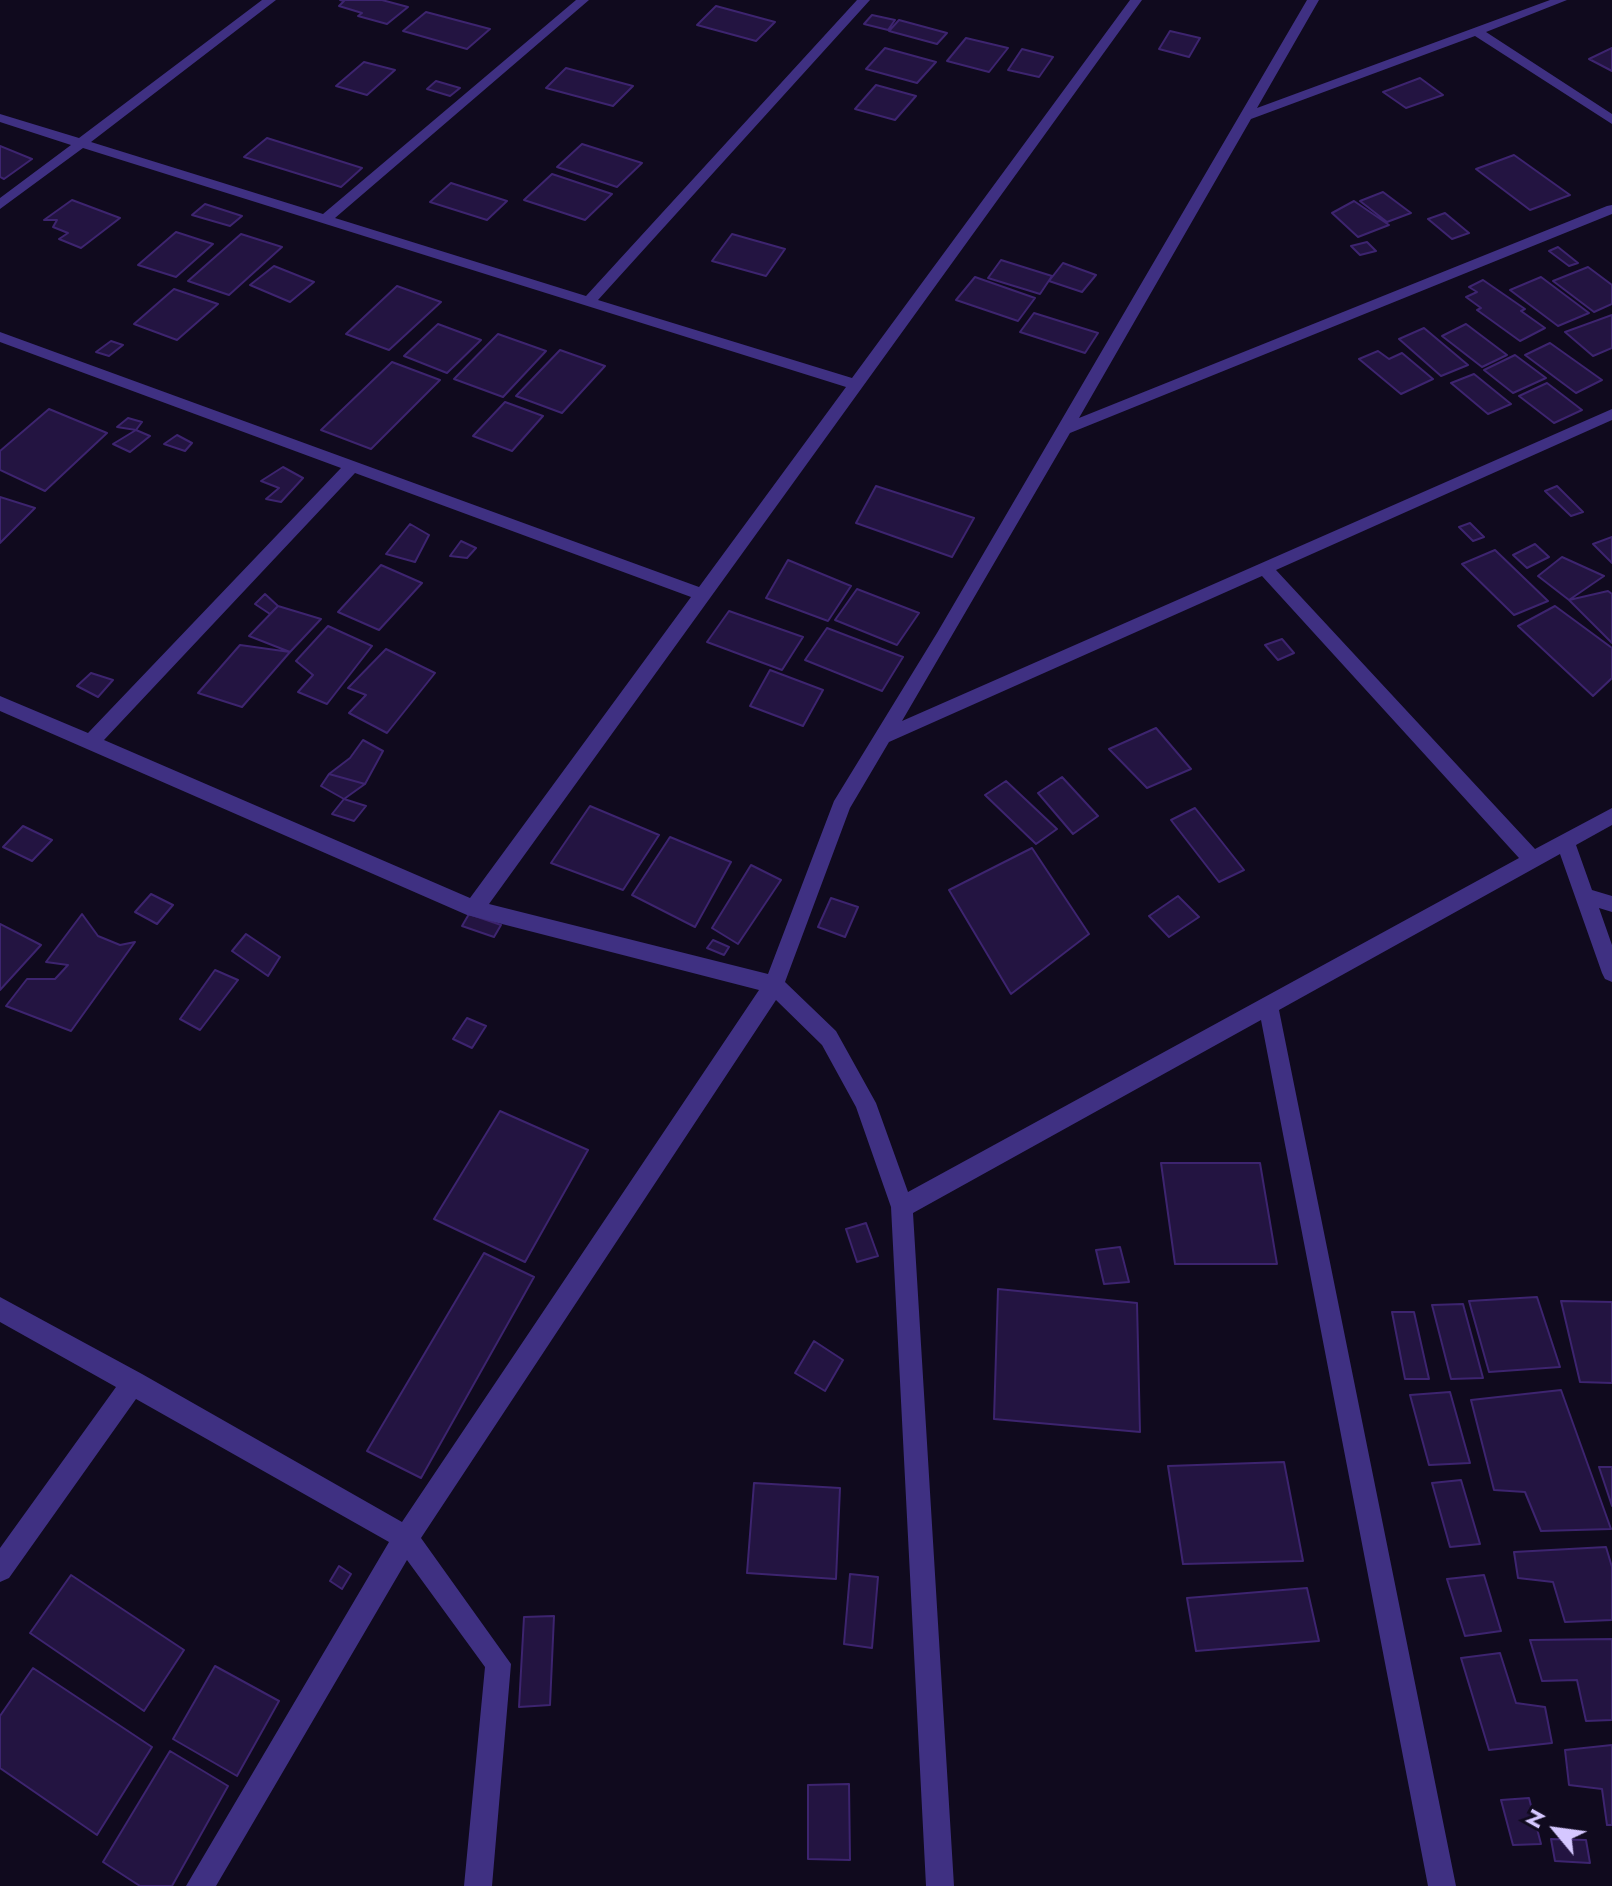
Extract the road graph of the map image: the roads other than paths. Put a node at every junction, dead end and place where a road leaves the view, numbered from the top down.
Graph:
1 (270, 0) edge
2 (583, 0) edge
3 (864, 0) edge
4 (1136, 0) edge
5 (1313, 0) edge
6 (1561, 0) edge
7 (1476, 31) junction
8 (1244, 117) junction
9 (0, 118) edge
10 (1612, 120) edge
11 (80, 144) junction
12 (0, 205) edge
13 (1612, 209) edge
14 (324, 220) junction
15 (588, 302) junction
16 (0, 337) edge
17 (856, 385) junction
18 (1612, 414) edge
19 (1063, 430) junction
20 (352, 466) junction
21 (1264, 568) junction
22 (703, 595) junction
23 (0, 703) edge
24 (883, 737) junction
25 (91, 742) junction
26 (1612, 816) edge
27 (1565, 842) junction
28 (1533, 860) junction
29 (1585, 896) junction
30 (1612, 904) edge
31 (474, 909) junction
32 (1612, 973) edge
33 (774, 985) junction
34 (1268, 1005) junction
35 (902, 1207) junction
36 (0, 1309) edge
37 (134, 1382) junction
38 (406, 1538) junction
39 (0, 1569) edge
40 (200, 1886) edge
41 (478, 1886) edge
42 (940, 1886) edge
43 (1442, 1886) edge

1 - 11 street
2 - 14 street
3 - 15 street
4 - 17 street
5 - 8 street
6 - 7 street
7 - 8 street
7 - 10 street
8 - 19 street
9 - 11 street
11 - 12 street
11 - 14 street
13 - 19 street
14 - 15 street
15 - 17 street
16 - 20 street
17 - 22 street
18 - 21 street
19 - 24 street
20 - 22 street
20 - 25 street
21 - 24 street
21 - 28 street
22 - 31 street
23 - 25 street
24 - 33 street
25 - 31 street
26 - 27 street
27 - 28 street
27 - 29 street
28 - 34 street
29 - 30 street
29 - 32 street
31 - 33 street
33 - 35 street
33 - 38 street
34 - 35 street
34 - 43 street
35 - 42 street
36 - 37 street
37 - 38 street
37 - 39 street
38 - 40 street
38 - 41 street

